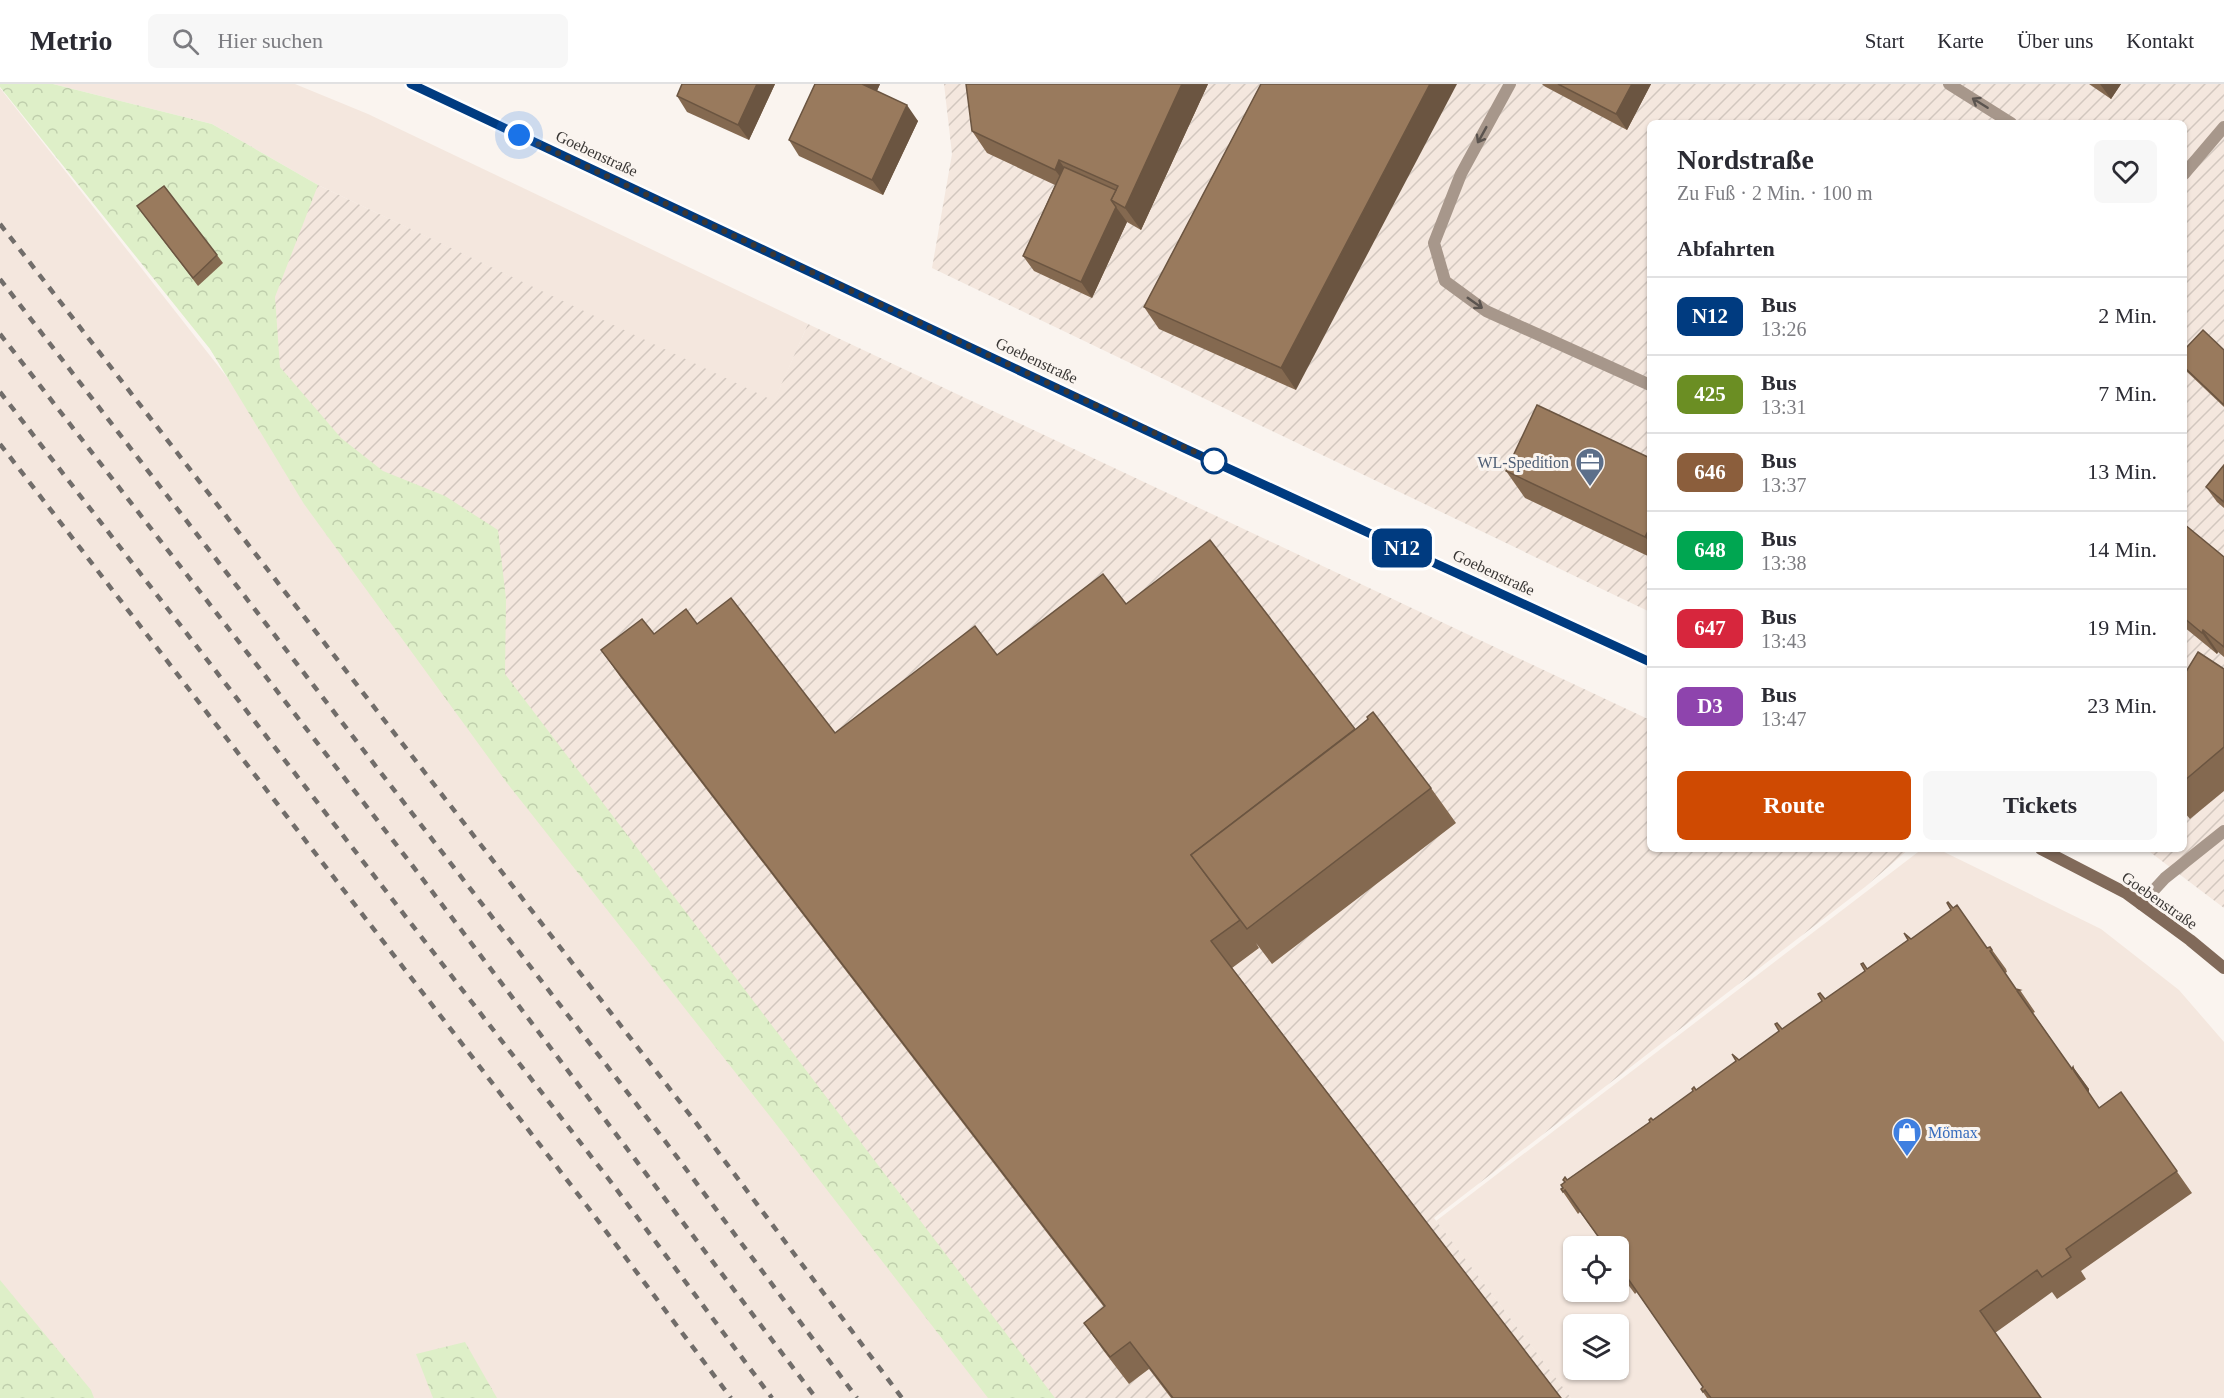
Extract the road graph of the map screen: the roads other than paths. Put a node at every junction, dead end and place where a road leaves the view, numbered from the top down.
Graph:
1 (411, 84) edge
2 (1510, 84) edge
3 (1949, 84) edge
4 (2006, 120) edge
5 (2224, 127) edge
6 (2187, 170) edge
7 (1647, 384) edge
8 (1647, 661) edge
9 (2224, 831) edge
10 (2047, 852) edge
11 (2141, 904) junction
12 (2224, 968) edge

1 - 8 street, Goebenstraße
2 -> 7 street
4 -> 3 street
5 - 6 street
9 - 11 street
10 - 11 street, Goebenstraße
11 - 12 street, Goebenstraße

